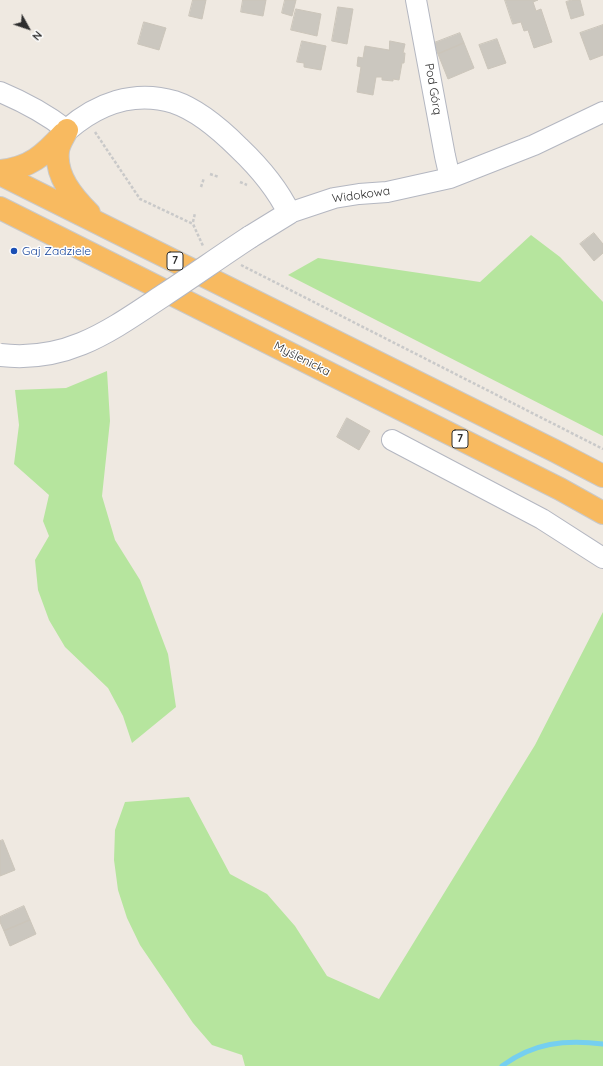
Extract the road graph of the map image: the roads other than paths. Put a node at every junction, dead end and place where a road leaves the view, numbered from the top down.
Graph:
1 (416, 0) edge
2 (0, 92) edge
3 (603, 112) edge
4 (67, 130) junction
5 (0, 172) edge
6 (450, 178) junction
7 (0, 208) edge
8 (289, 213) junction
9 (105, 226) junction
10 (0, 355) edge
11 (392, 440) dead end
12 (603, 476) edge
13 (603, 513) edge
14 (603, 558) edge

1 - 6 street, Pod Górą
2 - 4 street
3 - 6 street, Widokowa
4 - 5 highway
4 - 8 street
4 - 9 highway
5 - 9 highway, 7
6 - 8 street, Widokowa
7 - 13 highway, Myślenicka / 7
8 - 10 street, bridge
9 - 12 highway, 7
11 - 14 street

